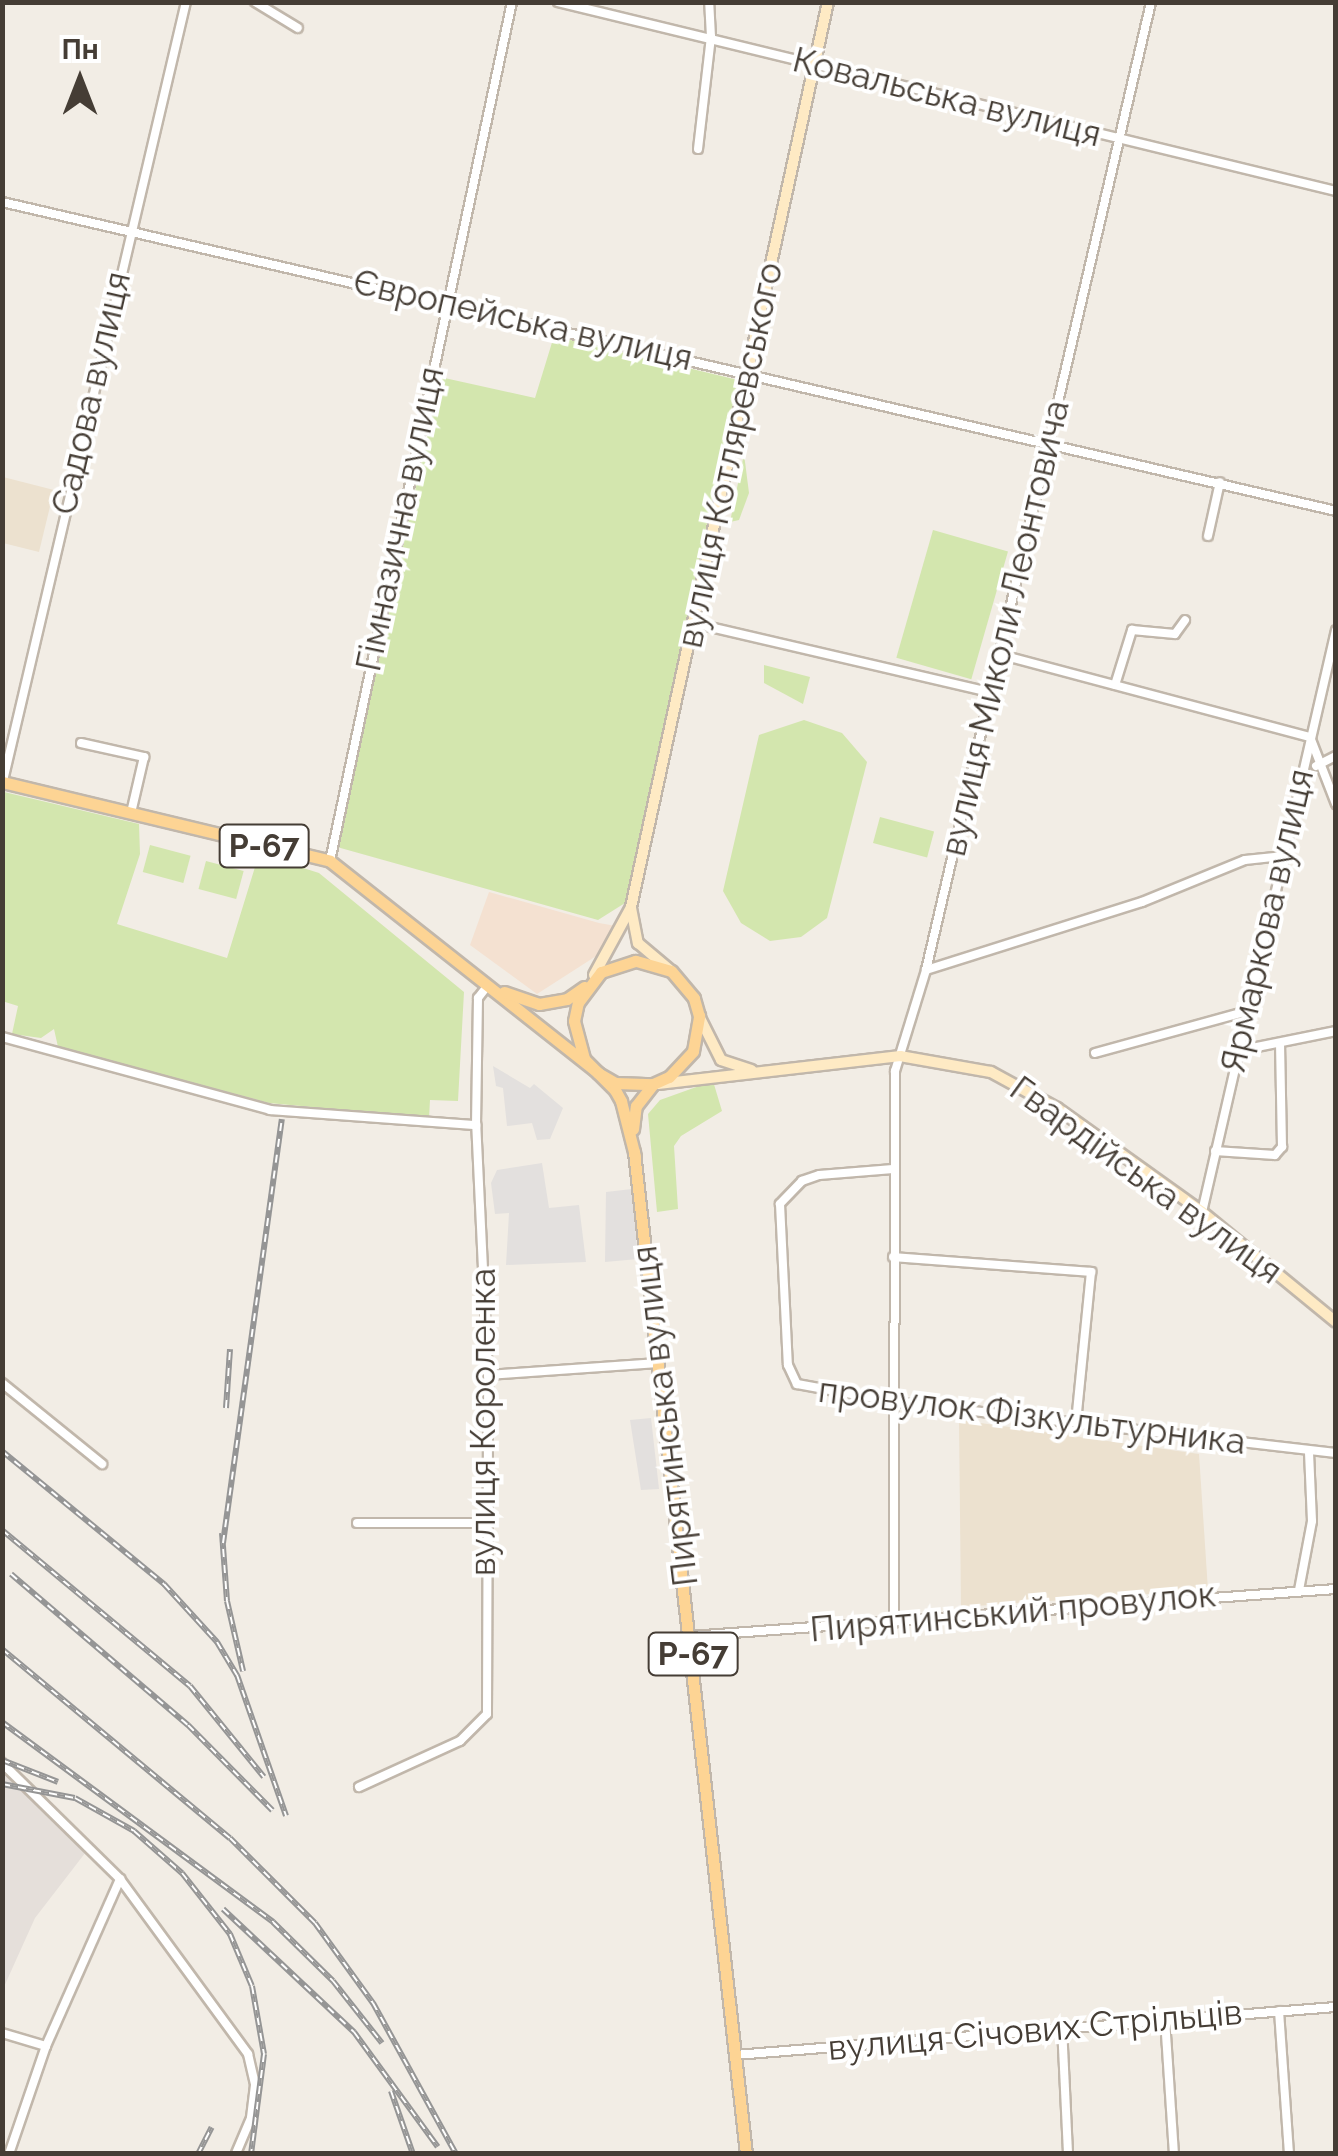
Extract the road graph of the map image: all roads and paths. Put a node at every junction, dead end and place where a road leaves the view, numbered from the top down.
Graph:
1 (186, 2) edge
2 (255, 2) edge
3 (512, 2) edge
4 (558, 2) edge
5 (709, 2) edge
6 (828, 2) edge
7 (1150, 2) edge
8 (298, 28) dead end
9 (712, 37) junction
10 (814, 65) junction
11 (1117, 139) junction
12 (698, 149) dead end
13 (1336, 191) edge
14 (2, 202) edge
15 (129, 231) junction
16 (445, 303) junction
17 (748, 372) junction
18 (1048, 440) junction
19 (1220, 482) junction
20 (1336, 511) edge
21 (1208, 536) dead end
22 (1185, 620) dead end
23 (693, 623) junction
24 (1336, 630) edge
25 (998, 654) junction
26 (1116, 685) junction
27 (988, 692) junction
28 (1310, 736) junction
29 (81, 742) dead end
30 (1336, 756) edge
31 (1316, 766) junction
32 (3, 783) edge
33 (1336, 804) edge
34 (130, 813) junction
35 (1282, 856) junction
36 (330, 861) junction
37 (631, 907) junction
38 (926, 970) junction
39 (670, 971) junction
40 (588, 984) junction
41 (488, 985) junction
42 (1247, 1011) junction
43 (699, 1016) junction
44 (1336, 1031) edge
45 (2, 1038) edge
46 (1280, 1046) junction
47 (1237, 1051) junction
48 (1095, 1053) dead end
49 (900, 1056) junction
50 (598, 1073) junction
51 (766, 1074) junction
52 (653, 1084) junction
53 (476, 1124) junction
54 (1215, 1151) junction
55 (634, 1156) junction
56 (893, 1169) junction
57 (1202, 1212) junction
58 (893, 1258) junction
59 (1336, 1322) edge
60 (660, 1363) junction
61 (488, 1375) junction
62 (2, 1383) edge
63 (895, 1402) junction
64 (1076, 1422) junction
65 (1309, 1452) junction
66 (1336, 1453) edge
67 (102, 1464) dead end
68 (357, 1523) dead end
69 (485, 1523) junction
70 (1336, 1589) edge
71 (1299, 1590) junction
72 (894, 1622) junction
73 (691, 1636) junction
74 (2, 1763) edge
75 (359, 1787) dead end
76 (120, 1879) junction
77 (1336, 2007) edge
78 (1279, 2010) junction
79 (1165, 2019) junction
80 (1062, 2026) junction
81 (2, 2033) edge
82 (46, 2046) junction
83 (735, 2055) junction
84 (9, 2154) edge
85 (236, 2154) edge
86 (746, 2154) edge
87 (1068, 2154) edge
88 (1174, 2154) edge
89 (1289, 2154) edge

1 - 15 street, Садова вулиця
2 - 8 street
3 - 16 street, Гімназична вулиця
4 - 9 street, Ковальська вулиця
5 - 9 street
6 - 10 main road, вулиця Котляревського
7 - 11 street, вулиця Миколи Леонтовича
9 - 10 street, Ковальська вулиця
9 - 12 street
10 - 11 street, Ковальська вулиця
10 - 17 main road, вулиця Котляревського
11 - 13 street, Ковальська вулиця
11 - 18 street, вулиця Миколи Леонтовича
14 - 15 street, Європейська вулиця
15 - 16 street, Європейська вулиця
15 - 32 street, Садова вулиця
16 - 17 street, Європейська вулиця
16 - 36 street, Гімназична вулиця
17 - 18 street, Європейська вулиця
17 - 23 main road, вулиця Котляревського
18 - 19 street, Європейська вулиця
18 - 25 street, вулиця Миколи Леонтовича
19 - 20 street, Європейська вулиця
19 - 21 street
22 - 26 street
23 - 27 street
23 - 37 main road, вулиця Котляревського
24 - 28 street, Ярмаркова вулиця
25 - 26 street
25 - 27 street, вулиця Миколи Леонтовича
26 - 28 street
27 - 38 street, вулиця Миколи Леонтовича
28 - 31 street
28 - 35 street, Ярмаркова вулиця
29 - 34 street
30 - 31 street
31 - 33 street
32 - 34 main road, Р-67
34 - 36 main road, Р-67
35 - 38 street
35 - 42 street, Ярмаркова вулиця
36 - 41 main road, Р-67
37 - 39 main road
37 - 40 main road, вулиця Котляревського
38 - 49 street, вулиця Миколи Леонтовича
39 - 40 main road, Р-67
39 - 43 main road
40 - 41 main road, Р-67
40 - 50 main road, Р-67
41 - 50 main road, Р-67
41 - 53 street, вулиця Короленка
42 - 47 street, Ярмаркова вулиця
42 - 48 street
43 - 51 main road
43 - 52 main road, Р-67
44 - 46 street
45 - 53 street
46 - 47 street
46 - 54 street
47 - 54 street, Ярмаркова вулиця
49 - 51 main road, Гвардійська вулиця
49 - 56 street, вулиця Миколи Леонтовича
49 - 57 main road, Гвардійська вулиця
50 - 52 main road, Р-67
50 - 55 main road, Р-67
51 - 52 main road, Гвардійська вулиця
52 - 55 main road, Р-67
53 - 61 street, вулиця Короленка
54 - 57 street, Ярмаркова вулиця
55 - 60 main road, Пирятинська вулиця / Р-67
56 - 58 street, вулиця Миколи Леонтовича
56 - 63 street, провулок Фізкультурника
57 - 59 main road, Гвардійська вулиця
58 - 63 street, вулиця Миколи Леонтовича
58 - 64 street
60 - 61 street
60 - 73 main road, Пирятинська вулиця / Р-67
61 - 69 street, вулиця Короленка
62 - 67 street
63 - 64 street, провулок Фізкультурника
63 - 72 street, вулиця Миколи Леонтовича
64 - 65 street, провулок Фізкультурника
65 - 66 street, провулок Фізкультурника
65 - 71 street
68 - 69 street
69 - 75 street, вулиця Короленка
70 - 71 street, Пирятинський провулок
71 - 72 street, Пирятинський провулок
72 - 73 street, Пирятинський провулок
73 - 83 main road, Пирятинська вулиця / Р-67
74 - 76 street
76 - 82 street
76 - 85 street
77 - 78 street, вулиця Січових Стрільців
78 - 79 street, вулиця Січових Стрільців
78 - 89 street
79 - 80 street, вулиця Січових Стрільців
79 - 88 street
80 - 83 street, вулиця Січових Стрільців
80 - 87 street
81 - 82 street
82 - 84 street
83 - 86 main road, Пирятинська вулиця / Р-67

